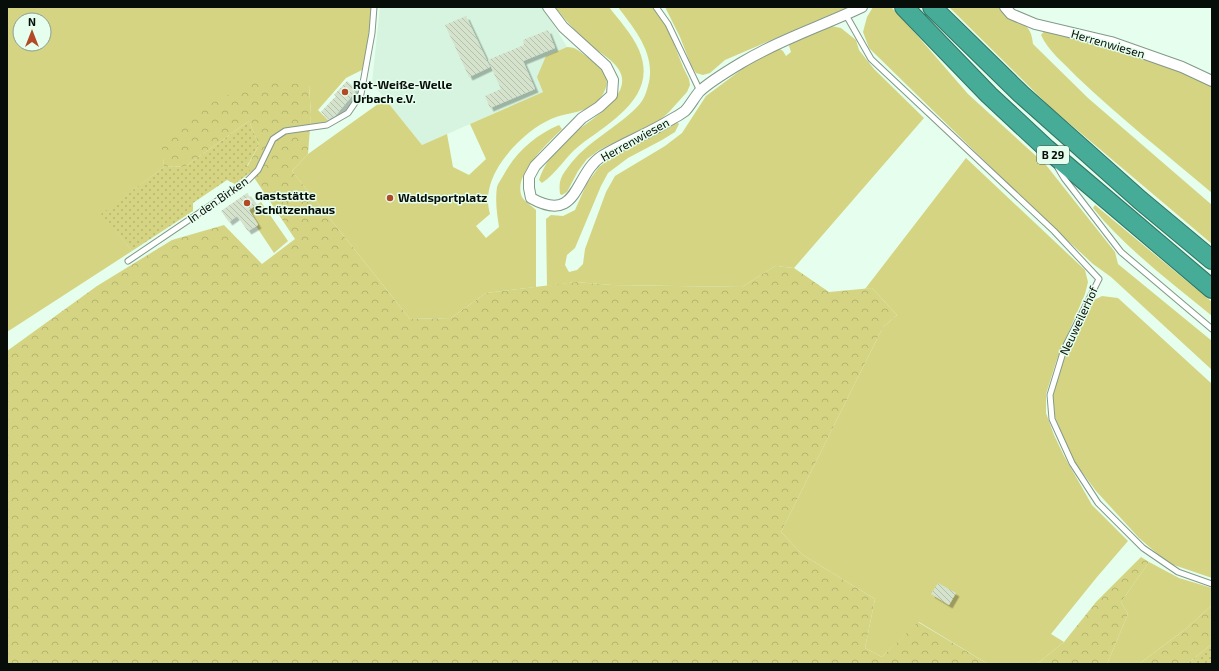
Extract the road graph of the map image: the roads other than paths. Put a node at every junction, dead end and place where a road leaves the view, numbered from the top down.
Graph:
1 (374, 7) edge
2 (548, 7) edge
3 (656, 7) edge
4 (862, 7) edge
5 (932, 7) edge
6 (1005, 7) edge
7 (905, 8) edge
8 (846, 15) junction
9 (1212, 81) edge
10 (700, 91) junction
11 (1047, 150) junction
12 (1212, 260) edge
13 (128, 262) dead end
14 (1212, 289) edge
15 (1212, 329) edge
16 (1212, 584) edge

1 - 13 lane, In den Birken
2 - 10 street, Herrenwiesen
3 - 10 lane
4 - 8 street, Herrenwiesen
5 - 12 highway, B 29
6 - 9 street, Herrenwiesen
7 - 11 highway, B 29
8 - 10 street, Herrenwiesen
8 - 16 lane, Neuweilerhof
11 - 14 highway, B 29
11 - 15 lane

